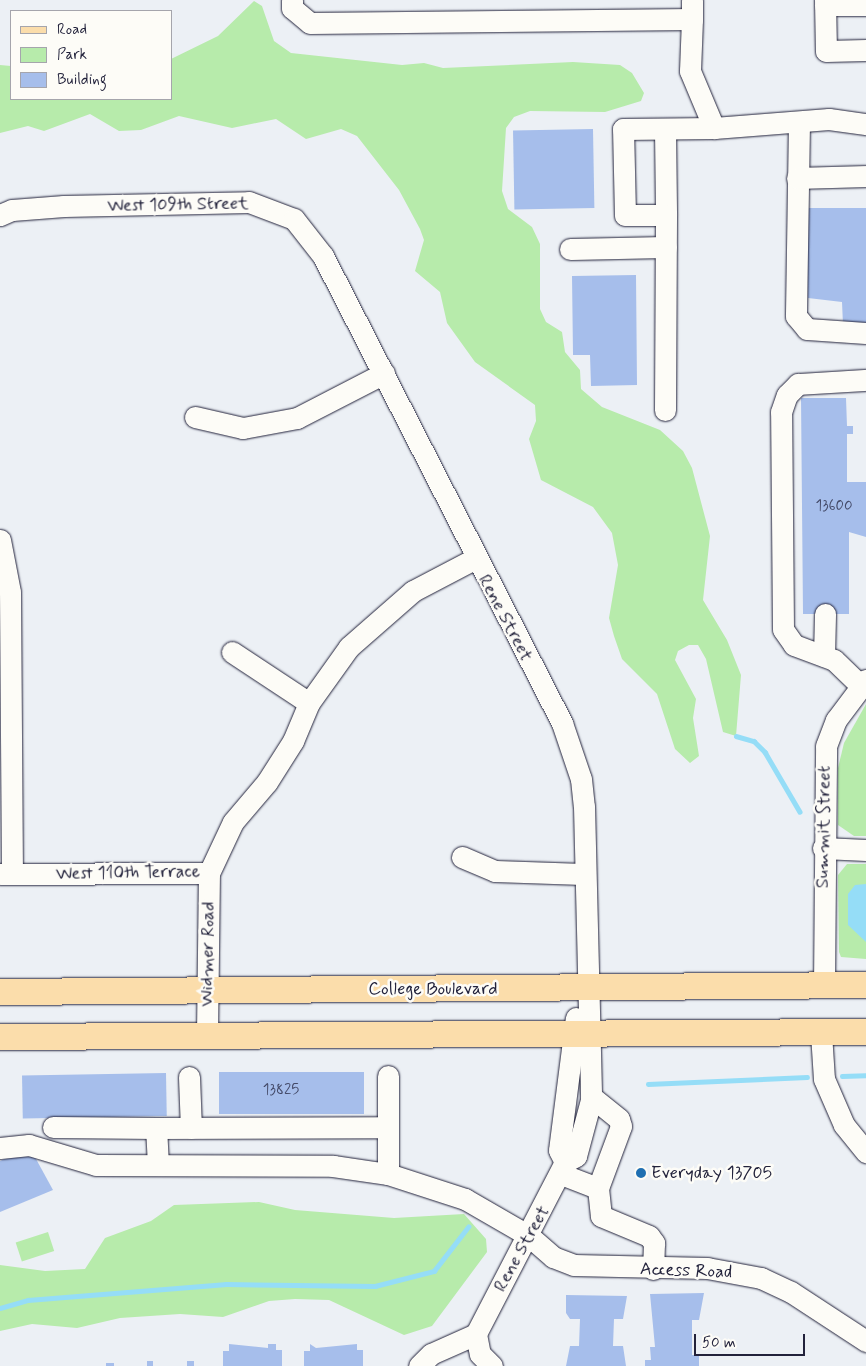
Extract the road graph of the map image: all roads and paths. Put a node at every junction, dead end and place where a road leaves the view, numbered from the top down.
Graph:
1 (292, 0) edge
2 (825, 2) edge
3 (866, 4) edge
4 (692, 10) edge
5 (866, 50) edge
6 (799, 122) junction
7 (866, 124) edge
8 (665, 128) junction
9 (714, 128) junction
10 (866, 176) edge
11 (797, 178) junction
12 (0, 215) edge
13 (666, 215) junction
14 (666, 247) junction
15 (570, 249) dead end
16 (866, 333) edge
17 (384, 373) junction
18 (866, 380) edge
19 (665, 410) dead end
20 (195, 417) dead end
21 (0, 540) edge
22 (474, 559) junction
23 (825, 614) dead end
24 (232, 652) dead end
25 (824, 656) junction
26 (863, 683) edge
27 (309, 703) junction
28 (823, 848) junction
29 (866, 850) edge
30 (462, 857) dead end
31 (209, 873) junction
32 (6, 874) edge
33 (583, 874) junction
34 (866, 985) edge
35 (824, 986) junction
36 (585, 988) junction
37 (207, 990) junction
38 (0, 992) edge
39 (866, 1032) edge
40 (821, 1033) junction
41 (207, 1034) junction
42 (582, 1034) junction
43 (0, 1037) edge
44 (388, 1076) dead end
45 (189, 1077) dead end
46 (591, 1096) junction
47 (53, 1127) dead end
48 (388, 1127) junction
49 (156, 1128) junction
50 (191, 1128) junction
51 (1, 1146) edge
52 (866, 1152) edge
53 (158, 1165) junction
54 (563, 1168) junction
55 (388, 1174) junction
56 (598, 1188) junction
57 (528, 1236) junction
58 (653, 1269) junction
59 (476, 1334) junction
60 (866, 1341) edge
61 (420, 1366) edge
62 (492, 1366) edge

1 - 4 street
2 - 3 street
2 - 5 street
4 - 9 street
6 - 7 street
6 - 9 street
6 - 11 street
8 - 9 street
8 - 13 street
8 - 13 street
10 - 11 street
11 - 16 street
12 - 17 street, West 109th Street
13 - 14 street
14 - 15 street
14 - 19 street
17 - 20 street
17 - 22 street, Rene Street
18 - 25 street
21 - 32 street
22 - 27 street, West 110th Terrace
22 - 33 street, Rene Street
23 - 25 street
24 - 27 street
25 - 26 street
26 - 28 street, Summit Street
27 - 31 street, West 110th Terrace
28 - 29 street
28 - 35 street, Summit Street
30 - 33 street
31 - 32 street, West 110th Terrace
31 - 37 street, Widmer Road
33 - 36 street, Rene Street
34 - 35 main road, College Boulevard
35 - 36 main road, College Boulevard
36 - 37 main road, College Boulevard
36 - 42 street, Rene Street
37 - 38 main road, College Boulevard
37 - 41 street, Widmer Road
39 - 40 main road
40 - 42 main road
40 - 52 street
41 - 42 main road
41 - 43 main road
42 - 46 street, Rene Street
42 - 54 street, Rene Street
44 - 48 street
45 - 50 street
46 - 54 street, Rene Street
46 - 56 street
47 - 49 street
48 - 50 street
48 - 55 street
49 - 50 street
49 - 53 street
51 - 53 street, Access Road
53 - 55 street, Access Road
54 - 56 street
54 - 57 street, Rene Street
55 - 57 street, Access Road
56 - 58 street
57 - 58 street, Access Road
57 - 59 street, Rene Street
58 - 60 street, Access Road
59 - 61 street
59 - 62 street

